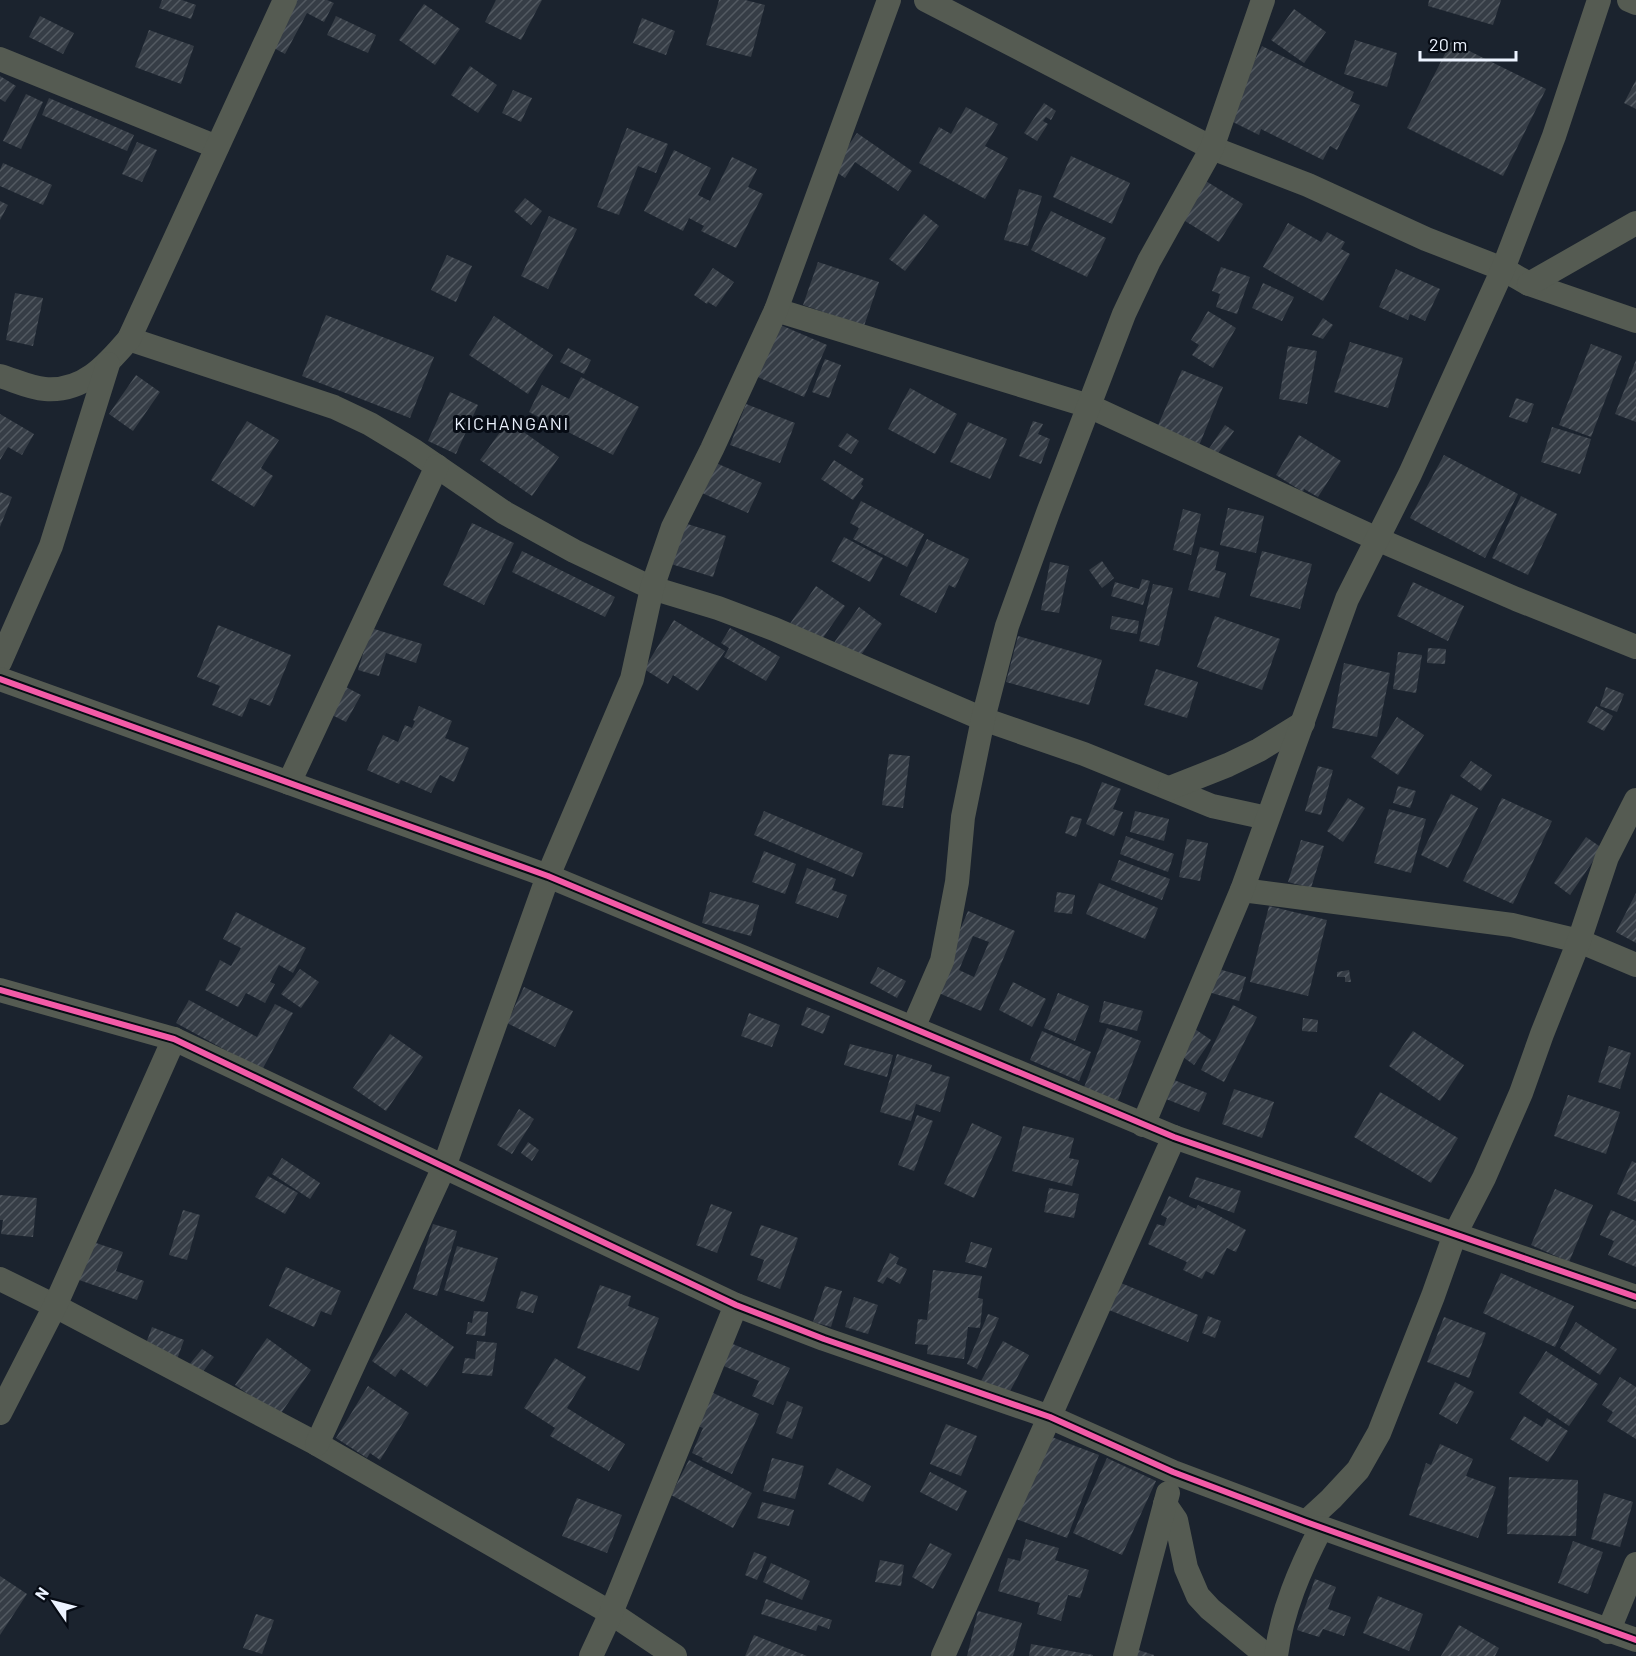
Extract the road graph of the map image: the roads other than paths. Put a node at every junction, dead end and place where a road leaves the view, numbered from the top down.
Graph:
1 (285, 0) edge
2 (889, 0) edge
3 (926, 0) edge
4 (1263, 0) edge
5 (1599, 0) edge
6 (1629, 0) edge
7 (1636, 3) edge
8 (0, 59) edge
9 (217, 147) junction
10 (1212, 148) junction
11 (1636, 224) edge
12 (1503, 269) junction
13 (1529, 284) junction
14 (776, 310) junction
15 (1636, 321) edge
16 (129, 339) junction
17 (108, 364) junction
18 (0, 376) edge
19 (1089, 406) junction
20 (437, 466) junction
21 (1377, 539) junction
22 (652, 588) junction
23 (1636, 647) edge
24 (0, 662) edge
25 (0, 679) edge
26 (983, 720) junction
27 (1303, 723) junction
28 (289, 783) junction
29 (1170, 788) junction
30 (1636, 800) edge
31 (1267, 818) junction
32 (548, 876) junction
33 (1242, 890) junction
34 (1579, 941) junction
35 (1636, 965) edge
36 (0, 990) edge
37 (913, 1028) junction
38 (174, 1039) junction
39 (1143, 1125) junction
40 (1174, 1137) junction
41 (444, 1167) junction
42 (1455, 1234) junction
43 (0, 1279) edge
44 (1636, 1298) edge
45 (736, 1305) junction
46 (55, 1306) junction
47 (0, 1413) edge
48 (1050, 1417) junction
49 (317, 1444) junction
50 (1173, 1472) junction
51 (1165, 1504) junction
52 (1313, 1525) junction
53 (1636, 1564) edge
54 (611, 1613) junction
55 (1608, 1632) junction
56 (1636, 1641) edge
57 (591, 1656) edge
58 (675, 1656) edge
59 (943, 1656) edge
60 (1125, 1656) edge
61 (1267, 1656) edge
62 (1276, 1656) edge

1 - 9 street
2 - 14 street
3 - 10 street
4 - 10 street
5 - 12 street
6 - 7 street
8 - 9 street
9 - 16 street
10 - 12 street
10 - 19 street
11 - 13 street
12 - 13 street
12 - 21 street
13 - 15 street
14 - 19 street
14 - 22 street
16 - 17 street
16 - 20 street
17 - 18 street
17 - 24 street
19 - 21 street
19 - 26 street
20 - 22 street
20 - 28 street
21 - 23 street
21 - 27 street
22 - 26 street
22 - 32 street
25 - 28 street
26 - 29 street
26 - 37 street
27 - 29 street
27 - 31 street
28 - 32 street
29 - 31 street
30 - 34 street
31 - 33 street
32 - 37 street
32 - 41 street
33 - 34 street
33 - 39 street
34 - 35 street
34 - 42 street
36 - 38 street
37 - 39 street
38 - 41 street
38 - 46 street
39 - 40 street
40 - 42 street
40 - 48 street
41 - 45 street
41 - 49 street
42 - 44 street
42 - 52 street
43 - 46 street
45 - 48 street
45 - 54 street
46 - 47 street
46 - 49 street
48 - 50 street
48 - 59 street
49 - 54 street
50 - 51 street
50 - 52 street
51 - 60 street
51 - 61 street
52 - 55 street
52 - 62 street
53 - 55 street
54 - 57 street
54 - 58 street
55 - 56 street

